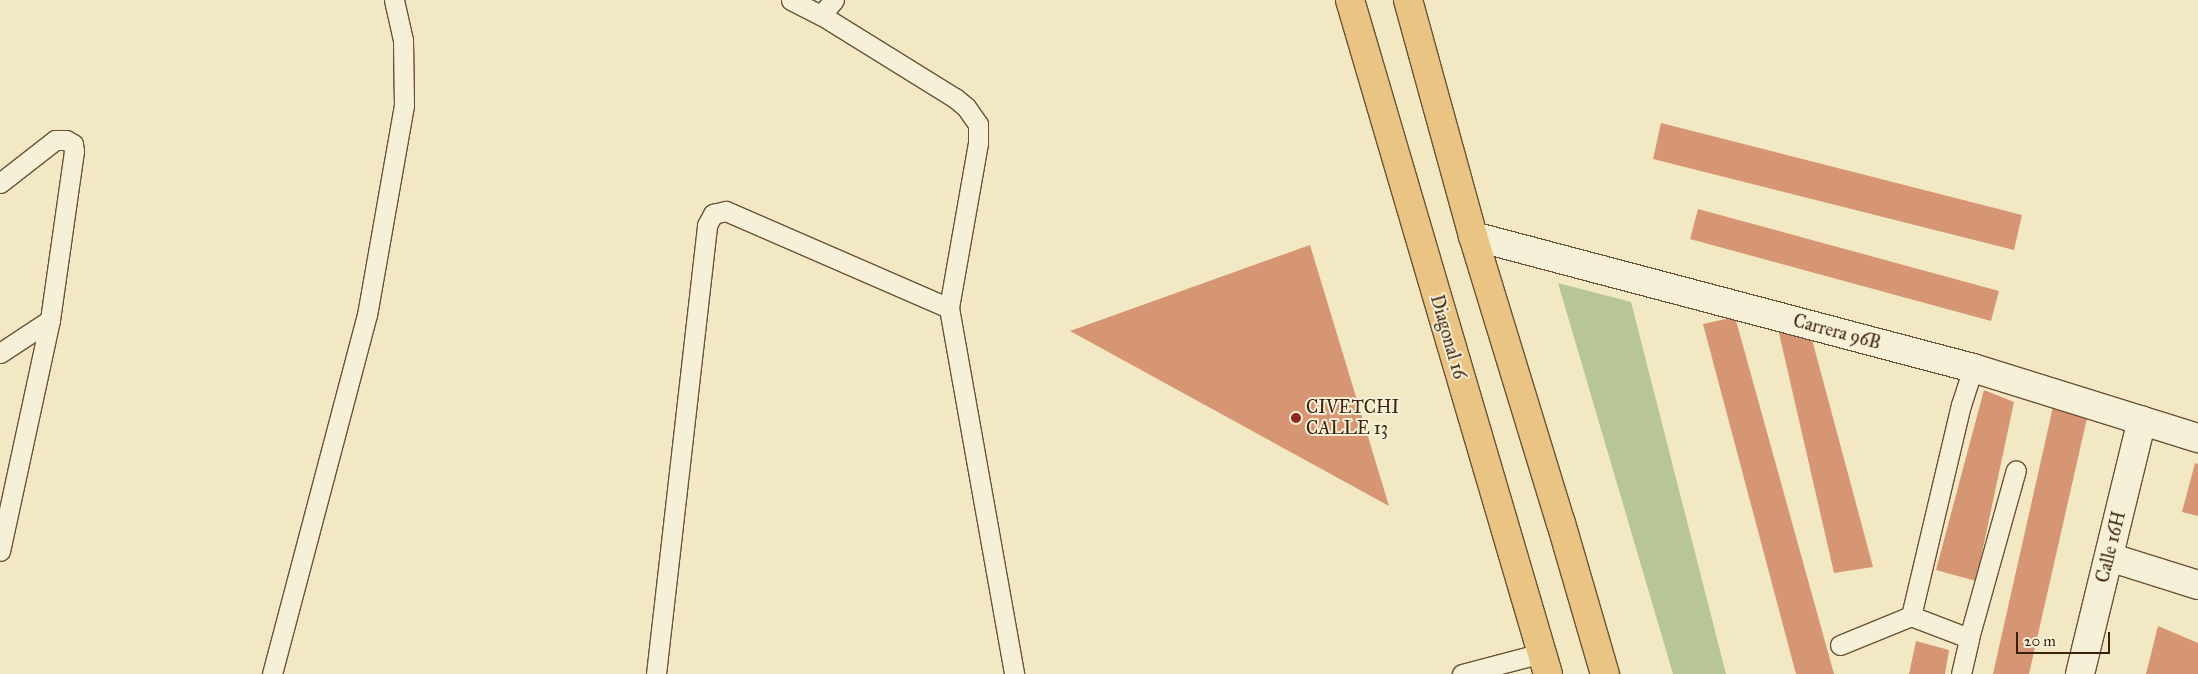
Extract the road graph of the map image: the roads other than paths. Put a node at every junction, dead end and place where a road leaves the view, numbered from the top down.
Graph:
1 (394, 0) edge
2 (791, 0) edge
3 (834, 0) edge
4 (1350, 0) edge
5 (1408, 0) edge
6 (821, 15) junction
7 (0, 183) edge
8 (1473, 236) junction
9 (949, 308) junction
10 (50, 320) junction
11 (0, 353) edge
12 (1973, 368) junction
13 (2142, 420) junction
14 (2198, 438) edge
15 (2016, 470) dead end
16 (0, 551) edge
17 (2109, 557) junction
18 (2198, 584) edge
19 (1911, 616) junction
20 (1969, 638) junction
21 (1840, 645) dead end
22 (1545, 664) edge
23 (272, 674) edge
24 (656, 674) edge
25 (1014, 674) edge
26 (1462, 674) edge
27 (1604, 674) edge
28 (1961, 674) edge
29 (2080, 674) edge

1 - 23 lane
2 - 6 lane
3 - 6 lane
4 - 22 main road, Diagonal 16
5 - 8 main road
6 - 9 lane
7 - 10 lane
8 - 12 street, Carrera 96B
8 - 27 main road
9 - 24 lane
9 - 25 lane
10 - 11 lane
10 - 16 lane
12 - 13 street, Carrera 96B
12 - 19 lane
13 - 14 street, Carrera 96B
13 - 17 street, Calle 16H
15 - 20 lane
17 - 18 street
17 - 29 street, Calle 16H
19 - 20 lane
19 - 21 lane
20 - 28 lane
22 - 26 lane

